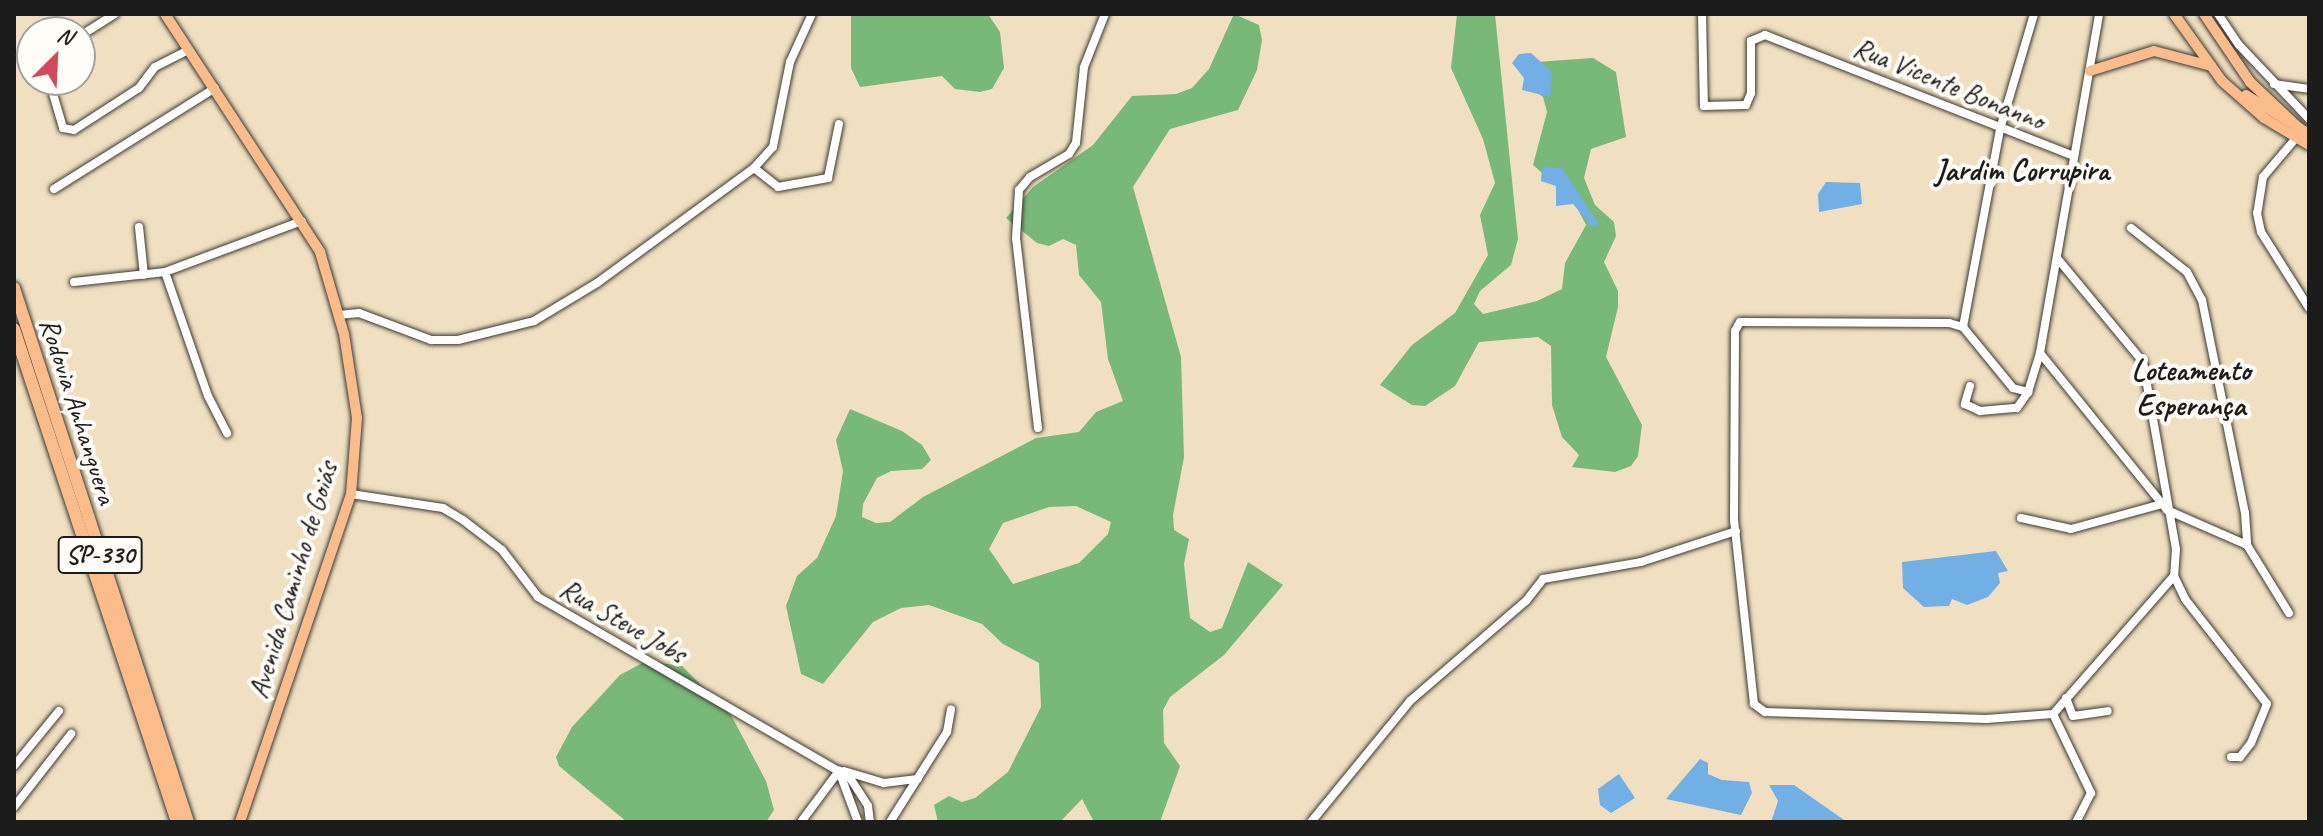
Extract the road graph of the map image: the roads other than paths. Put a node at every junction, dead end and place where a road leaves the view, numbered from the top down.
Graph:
1 (115, 14) edge
2 (165, 14) edge
3 (812, 14) edge
4 (1105, 14) edge
5 (1702, 14) edge
6 (2034, 14) edge
7 (2099, 14) edge
8 (2174, 14) edge
9 (2204, 14) edge
10 (2218, 14) edge
11 (96, 26) edge
12 (189, 50) junction
13 (2214, 69) junction
14 (2090, 71) junction
15 (2273, 84) junction
16 (215, 88) junction
17 (2309, 89) edge
18 (54, 96) edge
19 (2309, 119) edge
20 (839, 124) dead end
21 (2000, 129) junction
22 (2302, 134) edge
23 (2309, 145) edge
24 (2073, 156) junction
25 (754, 168) junction
26 (54, 189) dead end
27 (302, 221) junction
28 (139, 227) dead end
29 (2131, 228) dead end
30 (2057, 258) junction
31 (165, 272) junction
32 (144, 275) junction
33 (74, 282) dead end
34 (14, 288) edge
35 (2309, 308) edge
36 (339, 315) junction
37 (1963, 327) junction
38 (14, 329) edge
39 (2040, 353) junction
40 (1970, 386) dead end
41 (2030, 390) junction
42 (1038, 428) dead end
43 (227, 433) dead end
44 (351, 494) junction
45 (2164, 507) junction
46 (2021, 518) dead end
47 (1736, 531) junction
48 (2247, 545) junction
49 (2176, 572) junction
50 (2289, 613) dead end
51 (2066, 698) junction
52 (951, 709) dead end
53 (59, 711) dead end
54 (2108, 711) dead end
55 (2053, 714) junction
56 (71, 734) dead end
57 (2231, 757) dead end
58 (14, 766) edge
59 (839, 771) junction
60 (918, 779) junction
61 (14, 807) edge
62 (177, 822) edge
63 (188, 822) edge
64 (240, 822) edge
65 (801, 822) edge
66 (858, 822) edge
67 (870, 822) edge
68 (890, 822) edge
69 (1311, 822) edge
70 (2076, 822) edge

1 - 11 street
2 - 12 main road, Avenida Caminho de Goiás
3 - 25 street
4 - 42 street
5 - 21 street, Rua Vicente Bonanno
6 - 21 street
7 - 14 street
8 - 13 main road
9 - 22 main road
10 - 15 street
12 - 16 main road, Avenida Caminho de Goiás
12 - 18 street
13 - 14 main road
13 - 22 main road
14 - 24 street
15 - 17 street
15 - 19 street
16 - 26 street
16 - 27 main road, Avenida Caminho de Goiás
20 - 25 street
21 - 24 street, Rua Vicente Bonanno
21 - 37 street
22 - 23 main road
22 - 35 street
24 - 30 street
25 - 36 street
27 - 31 street
27 - 36 main road, Avenida Caminho de Goiás
28 - 32 street
29 - 48 street
30 - 39 street
30 - 45 street
31 - 32 street
31 - 43 street
32 - 33 street
34 - 63 highway, Rodovia Anhanguera / SP-330
36 - 44 main road, Avenida Caminho de Goiás
37 - 41 street
37 - 47 street
38 - 62 highway, Rodovia Anhanguera / SP-330
39 - 41 street
39 - 45 street
40 - 41 street
44 - 59 street, Rua Steve Jobs
44 - 64 main road, Avenida Caminho de Goiás
45 - 46 street
45 - 48 street
45 - 49 street
47 - 55 street
47 - 69 street
48 - 50 street
49 - 51 street
49 - 57 street
51 - 54 street
51 - 55 street
52 - 60 street
53 - 58 street
55 - 70 street
56 - 61 street
59 - 60 street
59 - 65 street
59 - 66 street
59 - 67 street
60 - 68 street

